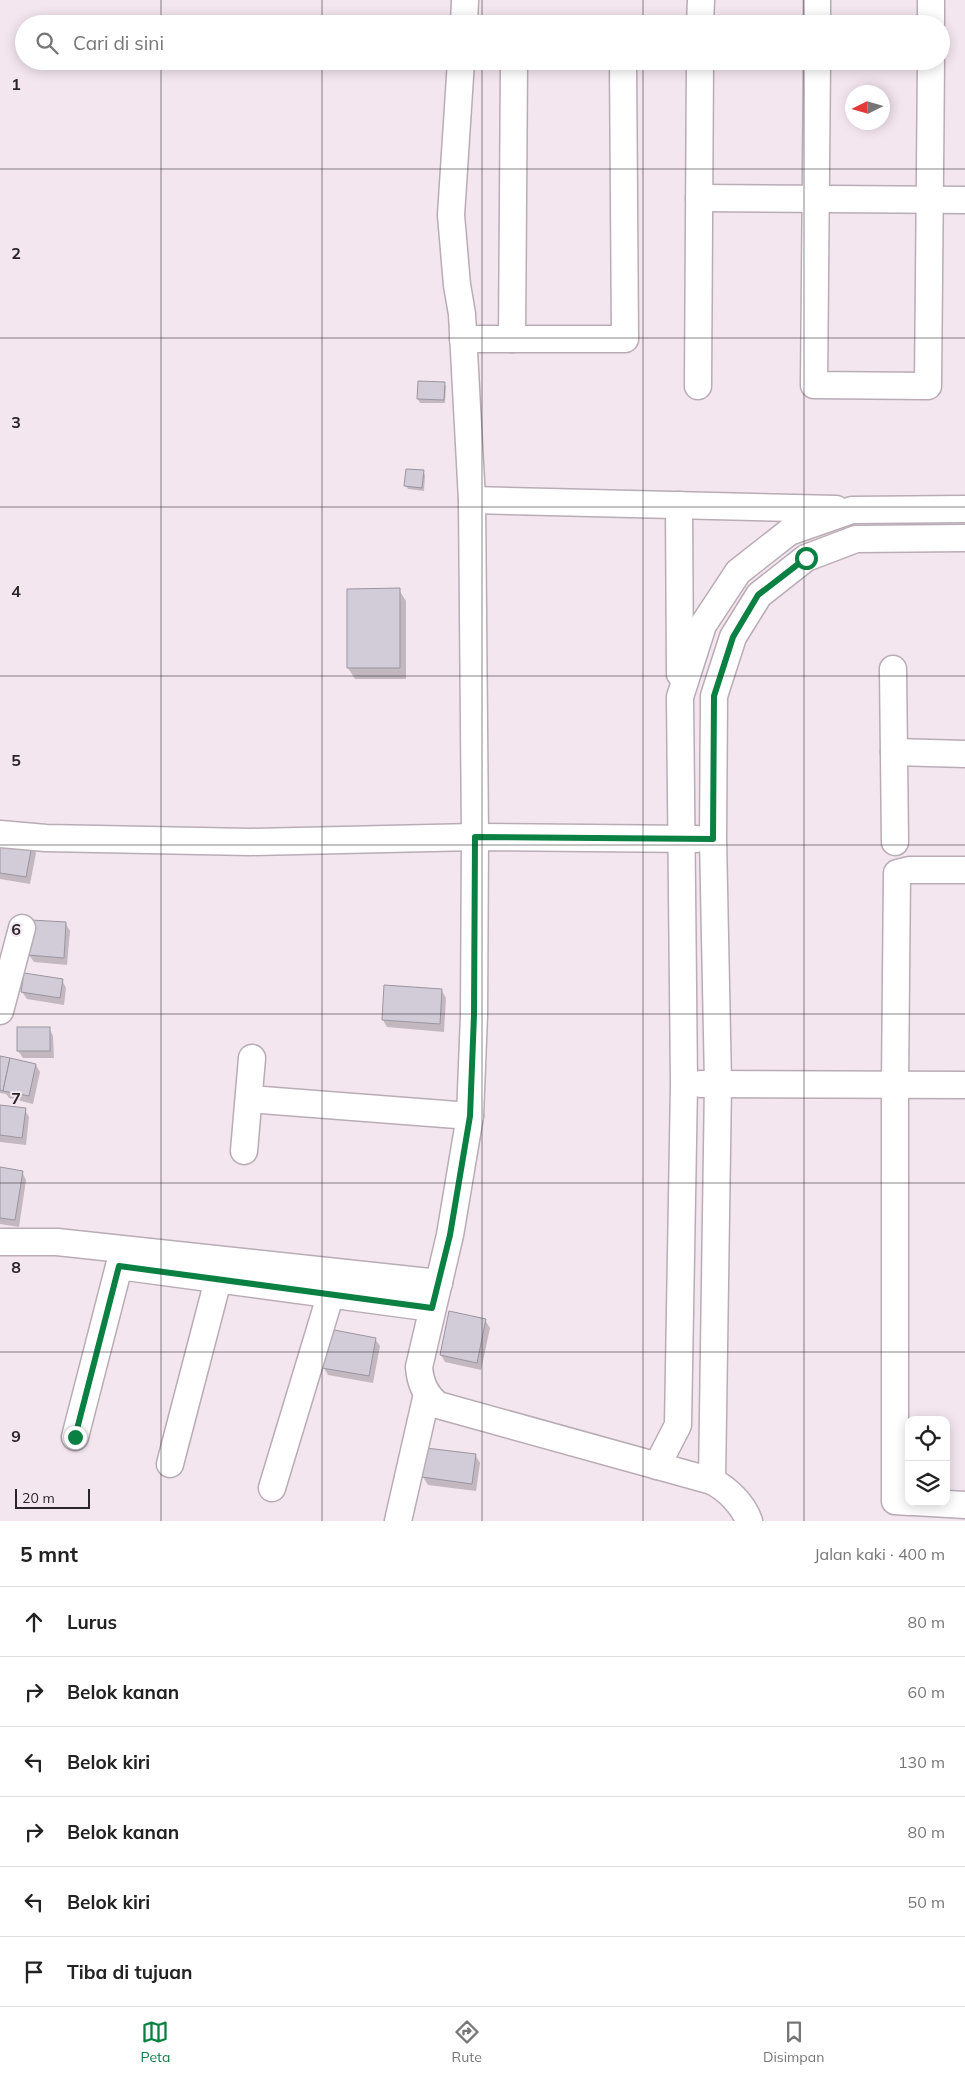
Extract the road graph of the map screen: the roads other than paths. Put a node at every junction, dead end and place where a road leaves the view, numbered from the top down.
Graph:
1 (465, 0) edge
2 (701, 0) edge
3 (817, 0) edge
4 (931, 0) edge
5 (464, 15) edge
6 (700, 15) edge
7 (817, 15) edge
8 (931, 15) edge
9 (460, 70) edge
10 (514, 70) edge
11 (623, 70) edge
12 (700, 70) edge
13 (816, 70) edge
14 (930, 70) edge
15 (700, 198) junction
16 (816, 199) junction
17 (930, 200) junction
18 (965, 200) edge
19 (463, 339) junction
20 (512, 339) junction
21 (698, 386) dead end
22 (472, 500) junction
23 (679, 505) junction
24 (965, 509) edge
25 (852, 510) junction
26 (965, 538) edge
27 (894, 669) dead end
28 (680, 697) junction
29 (894, 752) junction
30 (965, 754) edge
31 (0, 834) edge
32 (475, 837) junction
33 (680, 839) junction
34 (713, 839) junction
35 (894, 842) dead end
36 (965, 870) edge
37 (22, 928) dead end
38 (0, 1011) edge
39 (252, 1058) dead end
40 (718, 1083) junction
41 (684, 1084) junction
42 (895, 1084) junction
43 (965, 1085) edge
44 (249, 1099) junction
45 (470, 1116) junction
46 (244, 1151) dead end
47 (0, 1242) edge
48 (218, 1280) junction
49 (439, 1283) junction
50 (331, 1293) junction
51 (432, 1308) junction
52 (427, 1394) junction
53 (75, 1437) dead end
54 (170, 1464) dead end
55 (657, 1466) junction
56 (712, 1480) junction
57 (272, 1488) dead end
58 (905, 1502) edge
59 (950, 1504) edge
60 (965, 1505) edge
61 (398, 1521) edge
62 (749, 1521) edge

1 - 5 street
2 - 6 street
3 - 7 street
4 - 8 street
9 - 19 street
10 - 20 street
11 - 20 street
12 - 15 street
13 - 16 street
14 - 17 street
15 - 16 street
15 - 21 street
16 - 17 street
16 - 17 street
17 - 18 street
19 - 20 street
19 - 22 street
22 - 23 street
22 - 32 street
23 - 25 street
23 - 28 street
24 - 25 street
25 - 28 street
26 - 34 street
27 - 29 street
28 - 33 street
29 - 30 street
29 - 35 street
31 - 32 street
32 - 33 street
32 - 45 street
33 - 34 street
33 - 41 street
34 - 40 street
36 - 42 street
37 - 38 street
39 - 44 street
40 - 41 street
40 - 42 street
40 - 56 street
41 - 55 street
42 - 43 street
42 - 58 street
44 - 45 street
44 - 46 street
45 - 49 street
47 - 49 street
48 - 50 street
48 - 53 street
48 - 54 street
49 - 51 street
50 - 51 street
50 - 57 street
51 - 52 street
52 - 55 street
52 - 61 street
55 - 56 street
56 - 62 street
59 - 60 street

